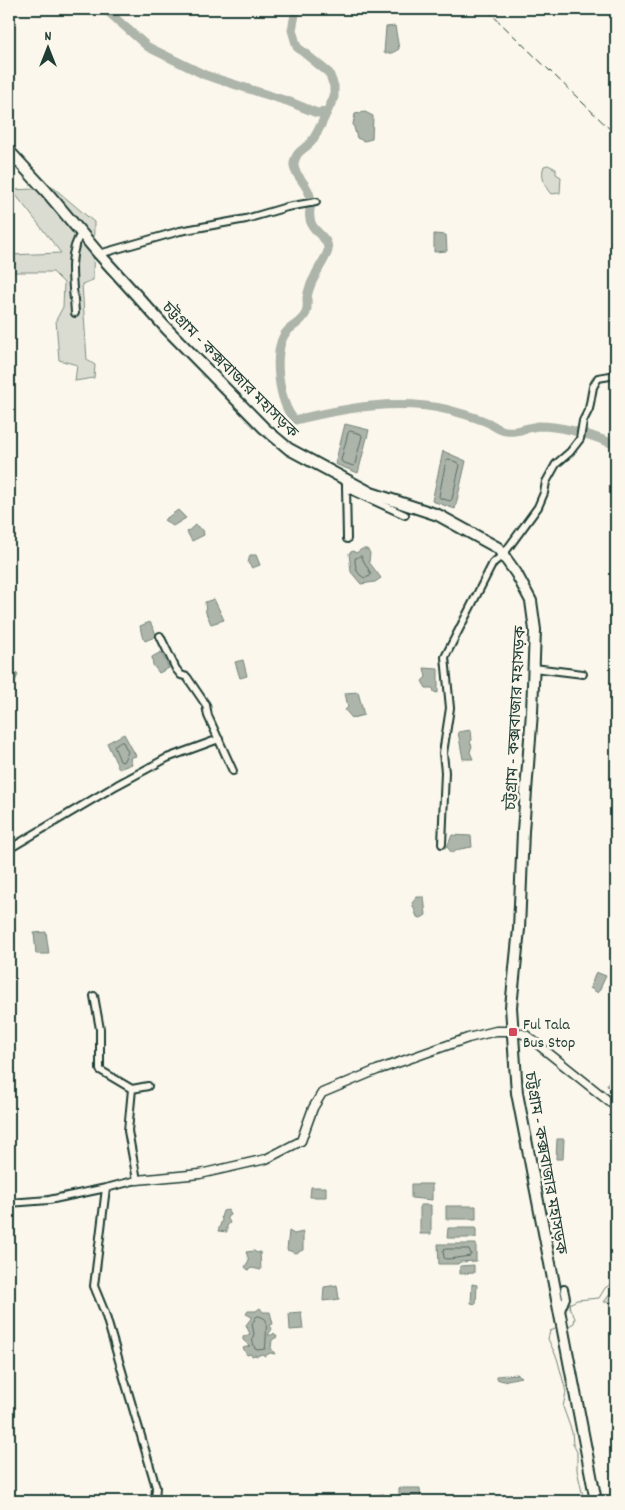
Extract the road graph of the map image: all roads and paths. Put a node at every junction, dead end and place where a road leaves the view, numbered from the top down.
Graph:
1 (9, 151) edge
2 (316, 202) dead end
3 (81, 234) junction
4 (98, 254) junction
5 (75, 313) dead end
6 (616, 375) edge
7 (346, 483) junction
8 (405, 514) dead end
9 (347, 539) dead end
10 (503, 555) junction
11 (160, 636) dead end
12 (534, 668) junction
13 (583, 674) dead end
14 (219, 739) junction
15 (233, 771) dead end
16 (442, 844) dead end
17 (9, 849) edge
18 (94, 996) dead end
19 (513, 1031) junction
20 (148, 1086) dead end
21 (132, 1089) junction
22 (616, 1106) edge
23 (137, 1180) junction
24 (106, 1188) junction
25 (9, 1203) edge
26 (564, 1289) dead end
27 (560, 1314) junction
28 (155, 1501) edge
29 (596, 1501) edge

1 - 3 highway, চট্টগ্রাম - কক্সবাজার মহাসড়ক
2 - 4 street
3 - 4 highway, চট্টগ্রাম - কক্সবাজার মহাসড়ক
3 - 5 street
4 - 7 highway, চট্টগ্রাম - কক্সবাজার মহাসড়ক
6 - 10 street
7 - 8 street
7 - 9 street
7 - 10 highway, চট্টগ্রাম - কক্সবাজার মহাসড়ক
10 - 12 highway, চট্টগ্রাম - কক্সবাজার মহাসড়ক
10 - 16 street
11 - 14 street
12 - 13 street
12 - 19 highway, চট্টগ্রাম - কক্সবাজার মহাসড়ক
14 - 15 street
14 - 17 street
18 - 21 street
19 - 22 main road
19 - 23 main road
19 - 27 highway, চট্টগ্রাম - কক্সবাজার মহাসড়ক
20 - 21 street
21 - 23 street
23 - 24 street
24 - 25 street
24 - 28 street
26 - 27 street
27 - 29 highway, চট্টগ্রাম - কক্সবাজার মহাসড়ক

